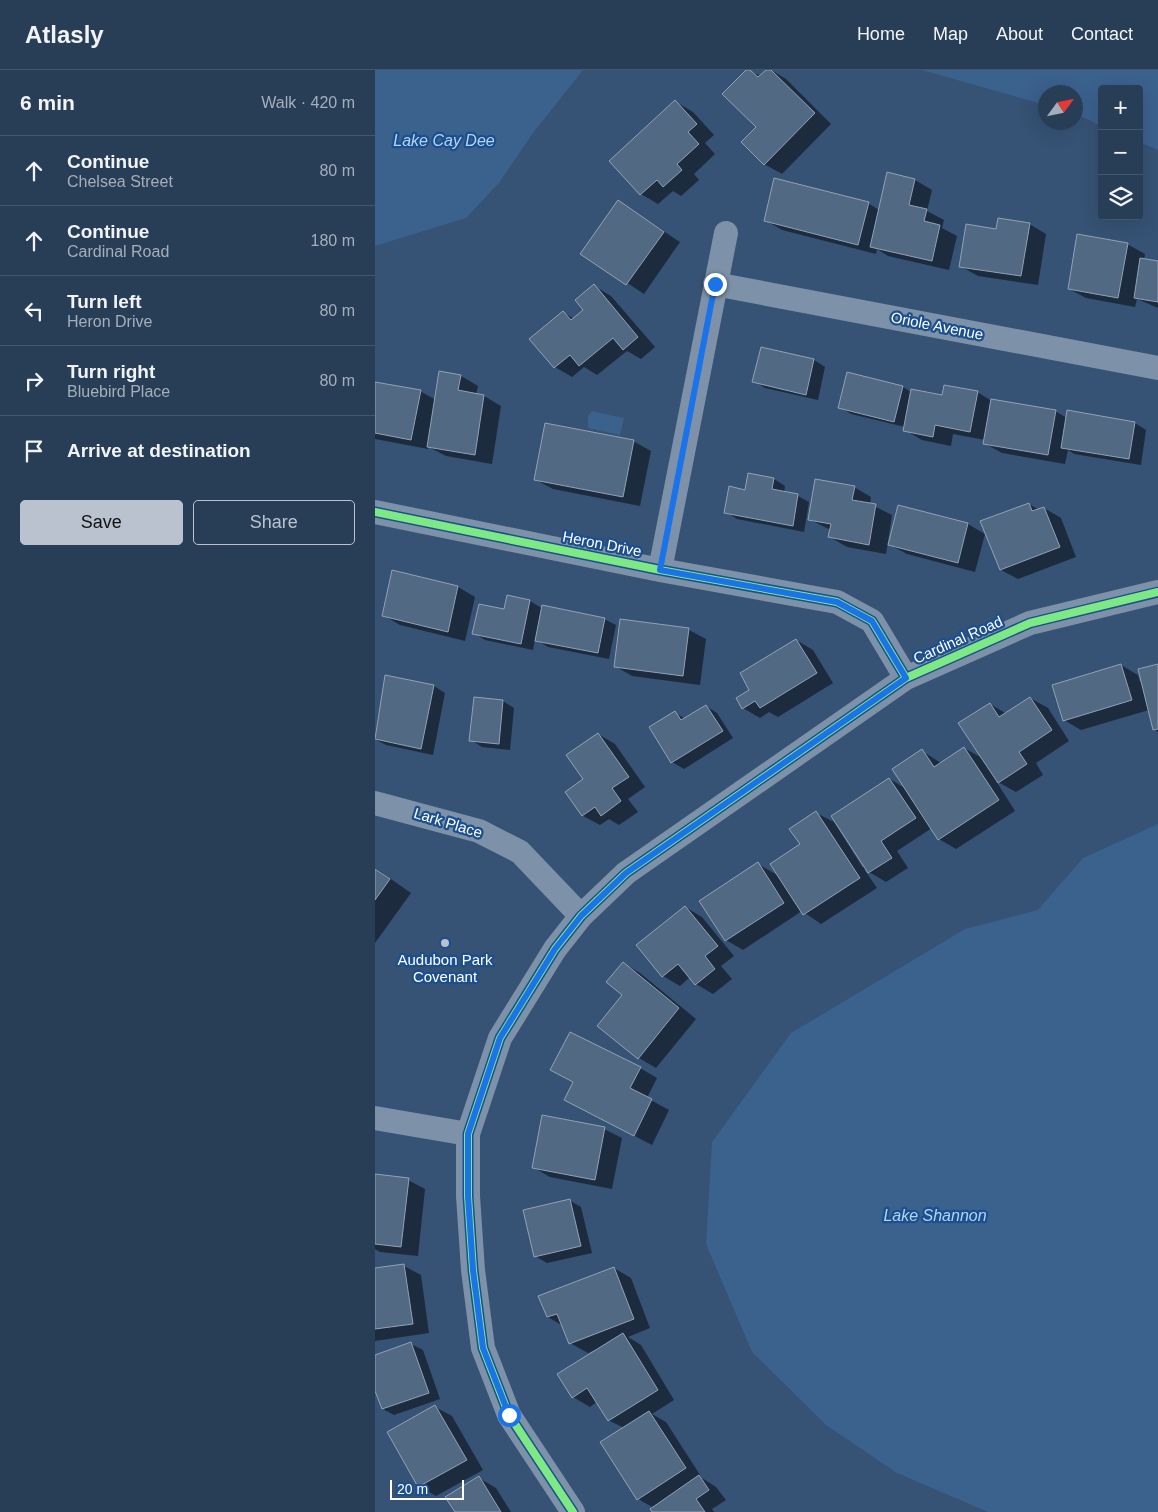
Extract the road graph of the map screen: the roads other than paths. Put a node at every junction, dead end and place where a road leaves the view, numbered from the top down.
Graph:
1 (726, 233) dead end
2 (715, 284) junction
3 (1158, 368) edge
4 (375, 512) edge
5 (660, 570) junction
6 (1158, 592) edge
7 (906, 678) junction
8 (375, 803) edge
9 (581, 916) junction
10 (375, 1118) edge
11 (468, 1134) junction
12 (573, 1512) edge

1 - 2 street
2 - 3 street, Oriole Avenue
2 - 5 street
4 - 5 street, Heron Drive
5 - 7 street, Heron Drive
6 - 7 street, Cardinal Road
7 - 9 street, Cardinal Road
8 - 9 street, Lark Place
9 - 11 street, Cardinal Road
10 - 11 street
11 - 12 street, Cardinal Road

